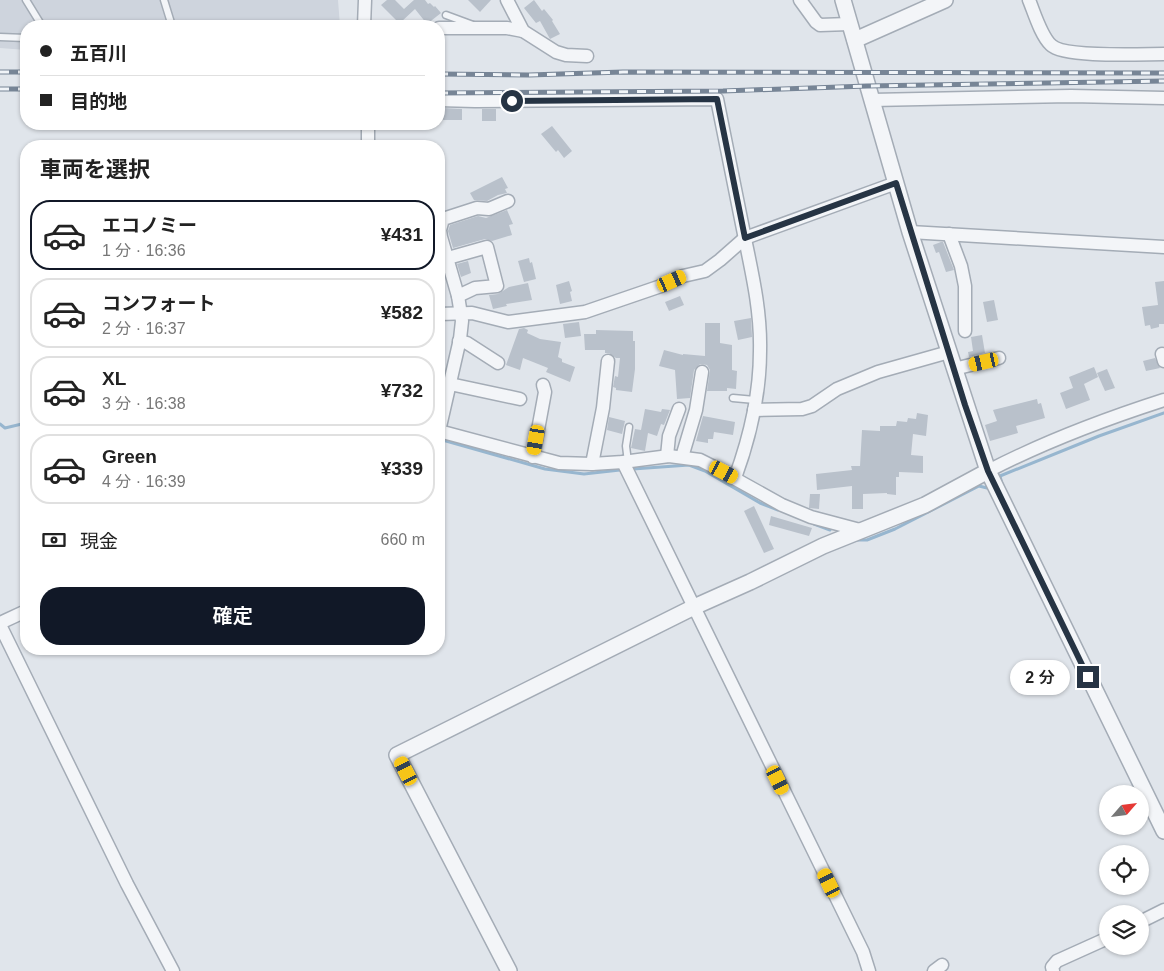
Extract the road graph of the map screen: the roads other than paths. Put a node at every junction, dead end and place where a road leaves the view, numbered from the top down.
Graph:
1 (26, 0) edge
2 (164, 0) edge
3 (365, 0) edge
4 (507, 0) edge
5 (800, 0) edge
6 (843, 0) edge
7 (945, 0) edge
8 (1029, 0) edge
9 (446, 15) dead end
10 (38, 20) edge
11 (170, 20) edge
12 (364, 20) edge
13 (849, 24) junction
14 (445, 28) edge
15 (478, 28) junction
16 (523, 31) junction
17 (0, 37) edge
18 (20, 38) edge
19 (854, 40) junction
20 (1164, 54) edge
21 (587, 56) dead end
22 (1164, 98) edge
23 (445, 100) edge
24 (872, 100) junction
25 (896, 183) junction
26 (508, 202) dead end
27 (445, 218) edge
28 (910, 232) junction
29 (949, 234) junction
30 (745, 238) junction
31 (1164, 247) edge
32 (446, 266) edge
33 (458, 296) junction
34 (461, 313) junction
35 (445, 314) edge
36 (965, 331) dead end
37 (459, 342) junction
38 (948, 352) junction
39 (999, 358) dead end
40 (608, 361) dead end
41 (498, 363) dead end
42 (954, 370) junction
43 (702, 372) dead end
44 (450, 384) junction
45 (543, 385) dead end
46 (733, 398) dead end
47 (520, 399) dead end
48 (1164, 400) edge
49 (445, 405) edge
50 (755, 405) junction
51 (679, 409) dead end
52 (629, 427) dead end
53 (445, 433) edge
54 (667, 456) junction
55 (533, 457) junction
56 (682, 457) junction
57 (625, 462) junction
58 (592, 464) junction
59 (988, 471) junction
60 (735, 478) junction
61 (860, 530) junction
62 (694, 608) junction
63 (20, 614) edge
64 (0, 624) edge
65 (1164, 831) edge
66 (1164, 910) edge
67 (1149, 918) edge
68 (1099, 942) edge
69 (172, 971) edge
70 (509, 971) edge
71 (869, 971) edge
72 (1053, 971) edge

1 - 10 lane
2 - 11 lane
3 - 12 street
4 - 16 street
5 - 13 street
6 - 13 street
7 - 19 street
8 - 20 street
9 - 15 lane
13 - 19 street
14 - 15 street
15 - 16 street
16 - 21 street
17 - 18 lane
19 - 24 street
22 - 24 street
23 - 30 street
24 - 25 street
25 - 28 street
25 - 30 street
26 - 27 street
28 - 29 street
28 - 38 street
29 - 31 street
29 - 36 street
30 - 34 street
30 - 50 street
32 - 33 street
32 - 33 street
33 - 34 street
34 - 35 street
34 - 37 street
37 - 41 street
37 - 44 street
38 - 42 street
38 - 50 street
39 - 42 street
40 - 58 street
42 - 59 street
43 - 56 street
44 - 47 street
44 - 49 street
45 - 55 street
46 - 50 lane
48 - 59 street
50 - 60 street
51 - 54 street
52 - 57 lane
53 - 55 street
54 - 56 street
54 - 57 street
55 - 58 street
56 - 60 street
57 - 58 street
57 - 62 street
59 - 61 street
59 - 65 street
60 - 61 street
61 - 62 street
62 - 70 street
62 - 71 street
63 - 64 street
64 - 69 street
66 - 67 street
68 - 72 street

